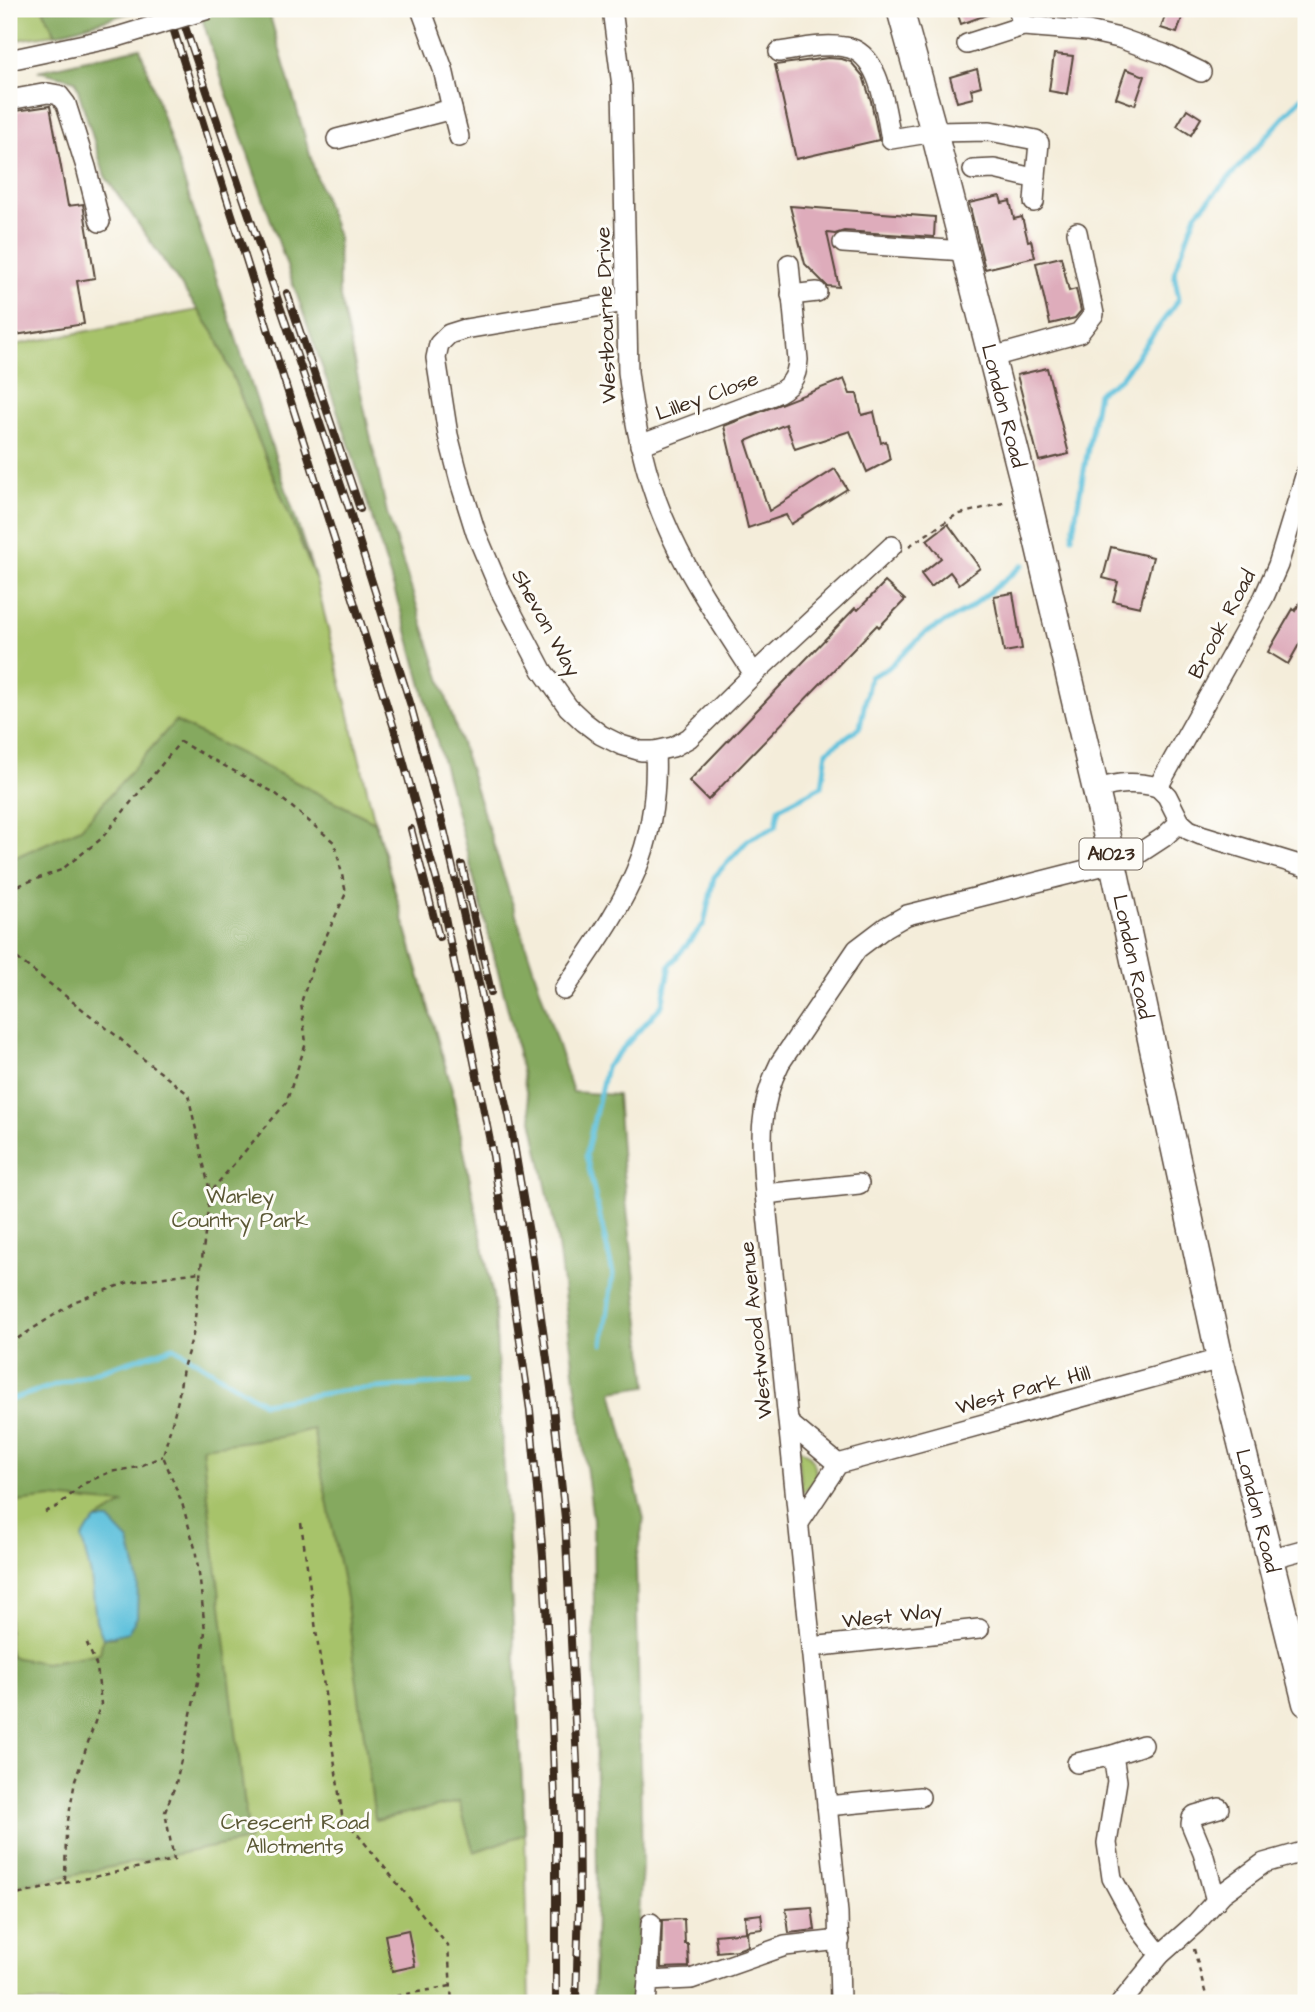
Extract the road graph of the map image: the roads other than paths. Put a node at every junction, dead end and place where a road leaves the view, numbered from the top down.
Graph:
1 (209, 9) edge
2 (421, 9) edge
3 (612, 9) edge
4 (900, 9) edge
5 (1020, 18) edge
6 (967, 44) dead end
7 (779, 52) dead end
8 (9, 60) edge
9 (1201, 72) dead end
10 (9, 100) edge
11 (452, 109) junction
12 (934, 132) junction
13 (458, 137) dead end
14 (337, 139) dead end
15 (973, 170) dead end
16 (1036, 175) junction
17 (1034, 202) dead end
18 (100, 222) dead end
19 (1077, 232) dead end
20 (843, 243) dead end
21 (965, 251) junction
22 (789, 264) dead end
23 (817, 292) dead end
24 (792, 295) junction
25 (626, 302) junction
26 (992, 357) junction
27 (640, 445) junction
28 (1306, 473) edge
29 (1302, 499) edge
30 (892, 546) road end
31 (754, 674) junction
32 (655, 751) junction
33 (1158, 787) junction
34 (1096, 789) junction
35 (1180, 822) junction
36 (1124, 860) junction
37 (1306, 867) edge
38 (564, 990) dead end
39 (859, 1184) dead end
40 (765, 1194) junction
41 (1220, 1359) junction
42 (789, 1423) junction
43 (838, 1464) junction
44 (799, 1523) junction
45 (1306, 1549) edge
46 (1269, 1559) junction
47 (979, 1629) dead end
48 (811, 1647) junction
49 (1306, 1703) edge
50 (1143, 1745) dead end
51 (1113, 1755) junction
52 (1077, 1763) dead end
53 (920, 1797) dead end
54 (827, 1806) junction
55 (1219, 1808) dead end
56 (1306, 1851) edge
57 (1216, 1901) junction
58 (651, 1923) dead end
59 (839, 1940) junction
60 (1160, 1955) junction
61 (649, 1981) junction
62 (646, 2003) edge
63 (840, 2003) edge
64 (1121, 2003) edge

1 - 8 street, bridge
2 - 11 street
3 - 25 street, Westbourne Drive
4 - 12 main road, London Road / A1023
5 - 6 street
5 - 9 street
7 - 12 street
10 - 18 street
11 - 13 street
11 - 14 street
12 - 16 street
12 - 21 main road, London Road / A1023
15 - 16 street
16 - 17 street
19 - 26 street
20 - 21 street
21 - 26 main road, London Road / A1023
22 - 24 street, Lilley Close
23 - 24 street
24 - 27 street, Lilley Close
25 - 27 street, Westbourne Drive
25 - 32 street, Shevon Way
26 - 34 main road, London Road / A1023
27 - 31 street, Westbourne Drive
28 - 29 street, Brook Road
29 - 33 street, Brook Road
30 - 31 street
31 - 32 street
32 - 38 street
33 - 34 street
33 - 35 street
34 - 36 main road, London Road / A1023
35 - 36 street
35 - 37 street
36 - 40 street, Westwood Avenue
36 - 41 main road, London Road / A1023
39 - 40 street
40 - 42 street, Westwood Avenue
41 - 43 street, West Park Hill
41 - 46 main road, London Road / A1023
42 - 43 street
42 - 44 street, Westwood Avenue
43 - 44 street
44 - 48 street, Westwood Avenue
45 - 46 street
46 - 49 main road, London Road / A1023
47 - 48 street, West Way
48 - 54 street, Westwood Avenue
50 - 51 street
51 - 52 street
51 - 60 street
53 - 54 street
54 - 59 street, Westwood Avenue
55 - 57 street
56 - 57 street
57 - 60 street
58 - 61 street
59 - 61 street
59 - 63 street, Westwood Avenue
60 - 64 street
61 - 62 street

